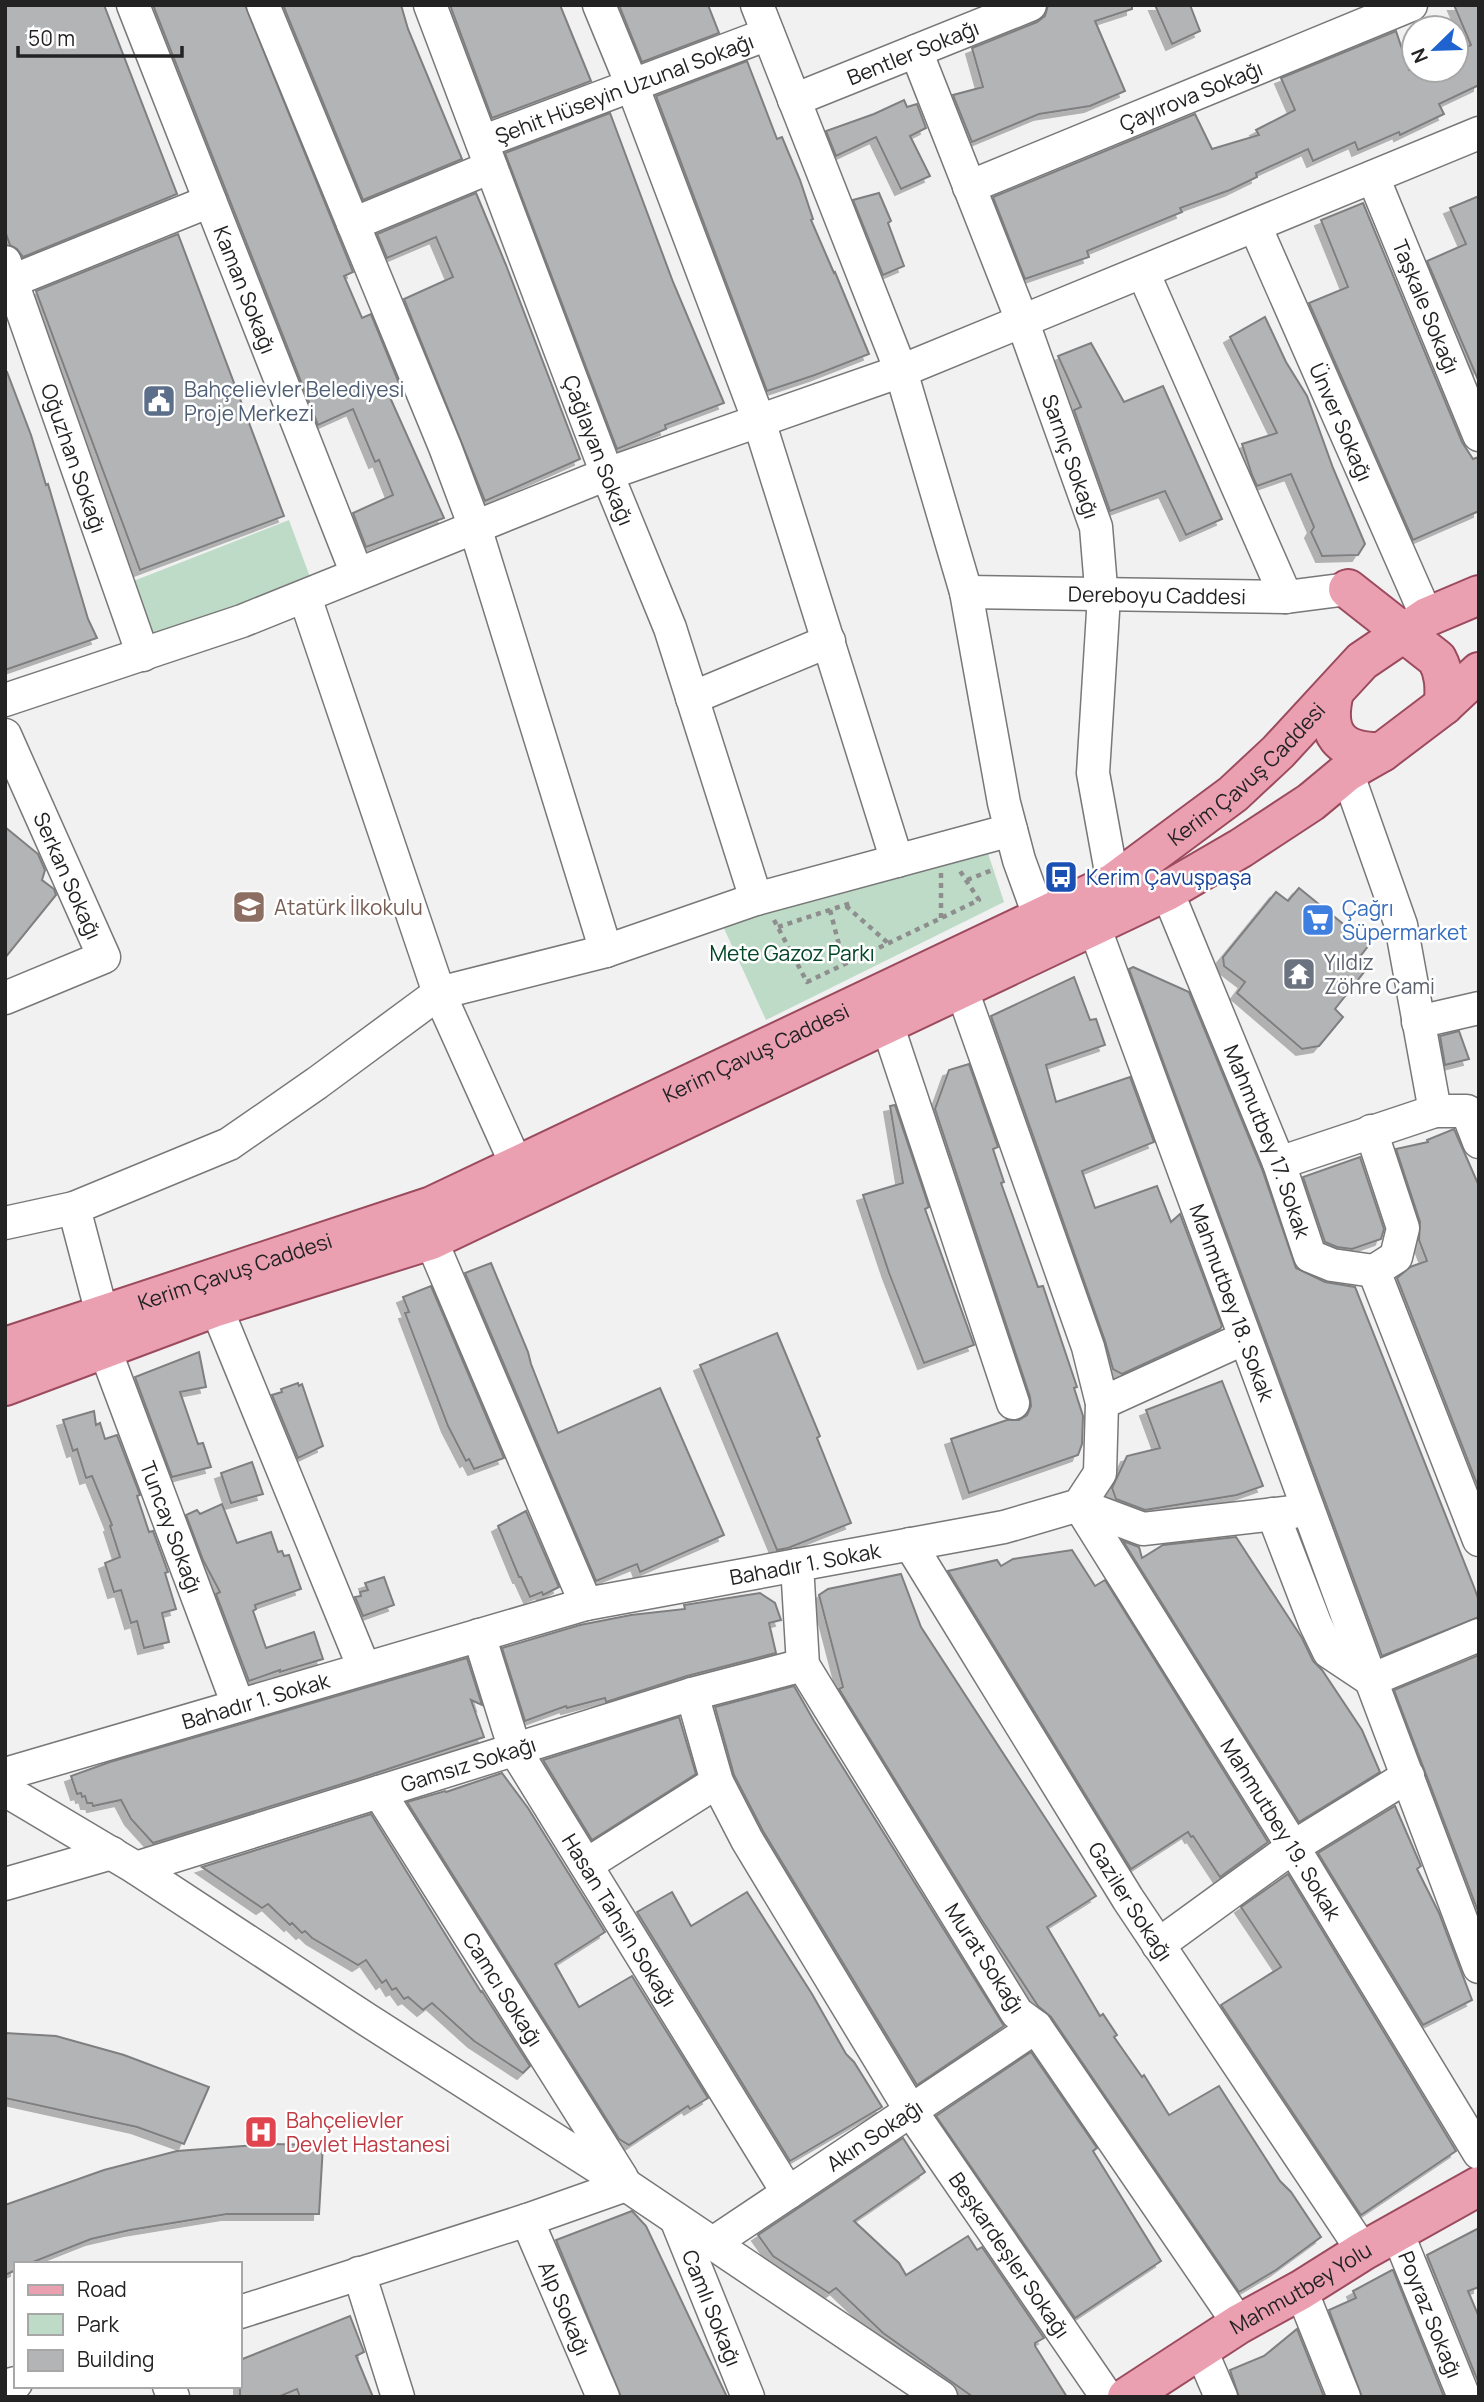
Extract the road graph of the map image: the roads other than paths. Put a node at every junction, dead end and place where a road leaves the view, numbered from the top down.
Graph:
1 (133, 5) edge
2 (263, 5) edge
3 (430, 5) edge
4 (599, 5) edge
5 (1030, 5) edge
6 (1411, 5) edge
7 (762, 20) edge
8 (916, 51) junction
9 (632, 85) junction
10 (794, 100) junction
11 (1479, 133) edge
12 (487, 155) junction
13 (1373, 177) junction
14 (969, 187) junction
15 (210, 201) junction
16 (353, 224) junction
17 (1255, 226) junction
18 (9, 271) edge
19 (1143, 272) junction
20 (1023, 323) junction
21 (901, 371) junction
22 (759, 421) junction
23 (1479, 435) edge
24 (607, 474) junction
25 (475, 527) junction
26 (357, 575) junction
27 (1348, 589) junction
28 (966, 592) junction
29 (1102, 595) junction
30 (1479, 595) edge
31 (305, 597) junction
32 (1286, 597) junction
33 (1416, 624) junction
34 (829, 641) junction
35 (142, 655) junction
36 (1362, 661) junction
37 (1479, 672) edge
38 (1334, 692) junction
39 (692, 698) junction
40 (5, 700) edge
41 (1444, 705) junction
42 (5, 735) edge
43 (1382, 752) junction
44 (1347, 772) junction
45 (1011, 830) junction
46 (897, 861) junction
47 (1113, 883) junction
48 (1167, 891) junction
49 (759, 898) junction
50 (1040, 918) junction
51 (1094, 926) junction
52 (606, 951) junction
53 (962, 990) junction
54 (439, 993) junction
55 (5, 998) edge
56 (1479, 1008) edge
57 (1418, 1022) junction
58 (887, 1024) junction
59 (1434, 1111) junction
60 (1371, 1131) junction
61 (1479, 1142) edge
62 (1279, 1163) junction
63 (517, 1166) junction
64 (75, 1208) junction
65 (5, 1223) edge
66 (431, 1240) junction
67 (1374, 1271) junction
68 (216, 1307) junction
69 (104, 1332) junction
70 (1245, 1338) junction
71 (5, 1347) edge
72 (5, 1386) edge
73 (1013, 1403) dead end
74 (1102, 1403) junction
75 (1079, 1505) junction
76 (1308, 1511) junction
77 (1273, 1514) junction
78 (1479, 1541) edge
79 (910, 1544) junction
80 (797, 1565) junction
81 (586, 1604) junction
82 (479, 1635) junction
83 (1479, 1635) edge
84 (803, 1664) junction
85 (364, 1668) junction
86 (1371, 1680) junction
87 (692, 1694) junction
88 (238, 1705) junction
89 (515, 1750) junction
90 (5, 1774) edge
91 (1408, 1776) junction
92 (717, 1782) junction
93 (5, 1790) edge
94 (379, 1792) junction
95 (1293, 1847) junction
96 (124, 1861) junction
97 (586, 1866) junction
98 (5, 1885) edge
99 (1158, 1945) junction
100 (1479, 1967) edge
101 (1036, 2027) junction
102 (911, 2111) junction
103 (1479, 2153) edge
104 (626, 2185) junction
105 (1479, 2186) edge
106 (788, 2193) junction
107 (676, 2219) junction
108 (527, 2220) junction
109 (1397, 2232) junction
110 (713, 2243) junction
111 (1363, 2250) junction
112 (359, 2273) junction
113 (1301, 2290) junction
114 (242, 2311) edge
115 (1239, 2324) junction
116 (1200, 2350) junction
117 (398, 2397) edge
118 (603, 2397) edge
119 (748, 2397) edge
120 (941, 2397) edge
121 (1107, 2397) edge
122 (1126, 2397) edge
123 (1221, 2397) edge
124 (1344, 2397) edge
125 (1464, 2397) edge

1 - 15 street, Kaman Sokağı
2 - 16 street
3 - 12 street, Çağlayan Sokağı
4 - 9 street
5 - 8 street, Bentler Sokağı
6 - 14 street, Çayırova Sokağı
7 - 9 street, Şehit Hüseyin Uzunal Sokağı
7 - 10 street
8 - 10 street, Bentler Sokağı
8 - 14 street, Sarnıç Sokağı
9 - 12 street, Şehit Hüseyin Uzunal Sokağı
9 - 22 street
10 - 21 street
11 - 13 street
12 - 16 street, Şehit Hüseyin Uzunal Sokağı
12 - 24 street, Çağlayan Sokağı
13 - 17 street
13 - 23 street, Taşkale Sokağı
14 - 20 street, Sarnıç Sokağı
15 - 18 street
15 - 26 street, Kaman Sokağı
16 - 25 street
17 - 19 street
17 - 33 street, Ünver Sokağı
18 - 35 street, Oğuzhan Sokağı
19 - 20 street
19 - 32 street
20 - 21 street
20 - 29 street, Sarnıç Sokağı
21 - 22 street
21 - 28 street
22 - 24 street
22 - 34 street
24 - 25 street
24 - 39 street, Çağlayan Sokağı
25 - 26 street
25 - 52 street
26 - 31 street
27 - 32 street, Dereboyu Caddesi
27 - 33 main road
27 - 36 main road
28 - 29 street, Dereboyu Caddesi
28 - 45 street
29 - 32 street, Dereboyu Caddesi
29 - 47 street, Sarnıç Sokağı
30 - 33 main road
31 - 35 street
31 - 54 street
33 - 36 main road, Kerim Çavuş Caddesi
33 - 41 main road
34 - 39 street
34 - 46 street
35 - 40 street
36 - 38 main road, Kerim Çavuş Caddesi
37 - 41 main road
38 - 43 main road
38 - 47 main road, Kerim Çavuş Caddesi
39 - 49 street, Çağlayan Sokağı
41 - 43 main road
42 - 55 street, Serkan Sokağı
43 - 44 main road, Kerim Çavuş Caddesi
44 - 48 main road, Kerim Çavuş Caddesi
44 - 57 street
45 - 46 street
45 - 50 street
46 - 49 street
47 - 50 main road, Kerim Çavuş Caddesi
48 - 51 main road, Kerim Çavuş Caddesi
48 - 62 street, Mahmutbey 17. Sokak
49 - 52 street
50 - 63 main road, Kerim Çavuş Caddesi
51 - 53 main road, Kerim Çavuş Caddesi
51 - 70 street, Mahmutbey 18. Sokak
52 - 54 street
53 - 58 main road, Kerim Çavuş Caddesi
53 - 74 street
54 - 63 street
54 - 64 street
56 - 57 street
57 - 59 street
58 - 66 main road, Kerim Çavuş Caddesi
58 - 73 street
59 - 60 street
59 - 61 street
60 - 62 street
60 - 67 street
62 - 67 street, Mahmutbey 17. Sokak
63 - 69 main road, Kerim Çavuş Caddesi
64 - 65 street
64 - 69 street, Tuncay Sokağı
66 - 68 main road, Kerim Çavuş Caddesi
66 - 81 street
67 - 78 street
68 - 69 main road, Kerim Çavuş Caddesi
68 - 85 street
69 - 71 main road, Kerim Çavuş Caddesi
69 - 72 main road, Kerim Çavuş Caddesi
69 - 88 street, Tuncay Sokağı
70 - 74 street
70 - 76 street, Mahmutbey 18. Sokak
74 - 75 street
75 - 77 street
75 - 79 street, Bahadır 1. Sokak
75 - 95 street, Mahmutbey 19. Sokak
76 - 77 street
76 - 86 street, Mahmutbey 18. Sokak
77 - 86 street
79 - 80 street, Bahadır 1. Sokak
79 - 99 street, Gaziler Sokağı
80 - 81 street, Bahadır 1. Sokak
80 - 84 street, Murat Sokağı
81 - 82 street, Bahadır 1. Sokak
82 - 85 street, Bahadır 1. Sokak
82 - 89 street, Hasan Tahsin Sokağı
83 - 86 street
84 - 87 street, Gamsız Sokağı
84 - 101 street, Murat Sokağı
85 - 88 street, Bahadır 1. Sokak
86 - 91 street, Mahmutbey 18. Sokak
87 - 89 street, Gamsız Sokağı
87 - 92 street, Beşkardeşler Sokağı
88 - 90 street, Bahadır 1. Sokak
89 - 94 street, Gamsız Sokağı
89 - 97 street, Hasan Tahsin Sokağı
91 - 95 street
91 - 100 street, Mahmutbey 18. Sokak
92 - 97 street
92 - 102 street, Beşkardeşler Sokağı
93 - 96 street
94 - 96 street, Gamsız Sokağı
94 - 104 street, Camcı Sokağı
95 - 99 street
95 - 103 street, Mahmutbey 19. Sokak
96 - 98 street, Gamsız Sokağı
96 - 104 street
97 - 106 street, Hasan Tahsin Sokağı
99 - 111 street, Gaziler Sokağı
101 - 102 street, Akın Sokağı
101 - 115 street, Murat Sokağı
102 - 106 street, Akın Sokağı
102 - 121 street, Beşkardeşler Sokağı
104 - 107 street
104 - 108 street
105 - 109 main road, Mahmutbey Yolu
106 - 110 street, Akın Sokağı
107 - 110 street
107 - 119 street, Camlı Sokağı
108 - 112 street
108 - 118 street, Alp Sokağı
109 - 111 main road, Mahmutbey Yolu
109 - 125 street, Poyraz Sokağı
110 - 120 street
111 - 113 main road, Mahmutbey Yolu
112 - 114 street
112 - 117 street
113 - 115 main road, Mahmutbey Yolu
113 - 124 street
115 - 116 main road, Mahmutbey Yolu
116 - 122 main road, Mahmutbey Yolu
116 - 123 street

